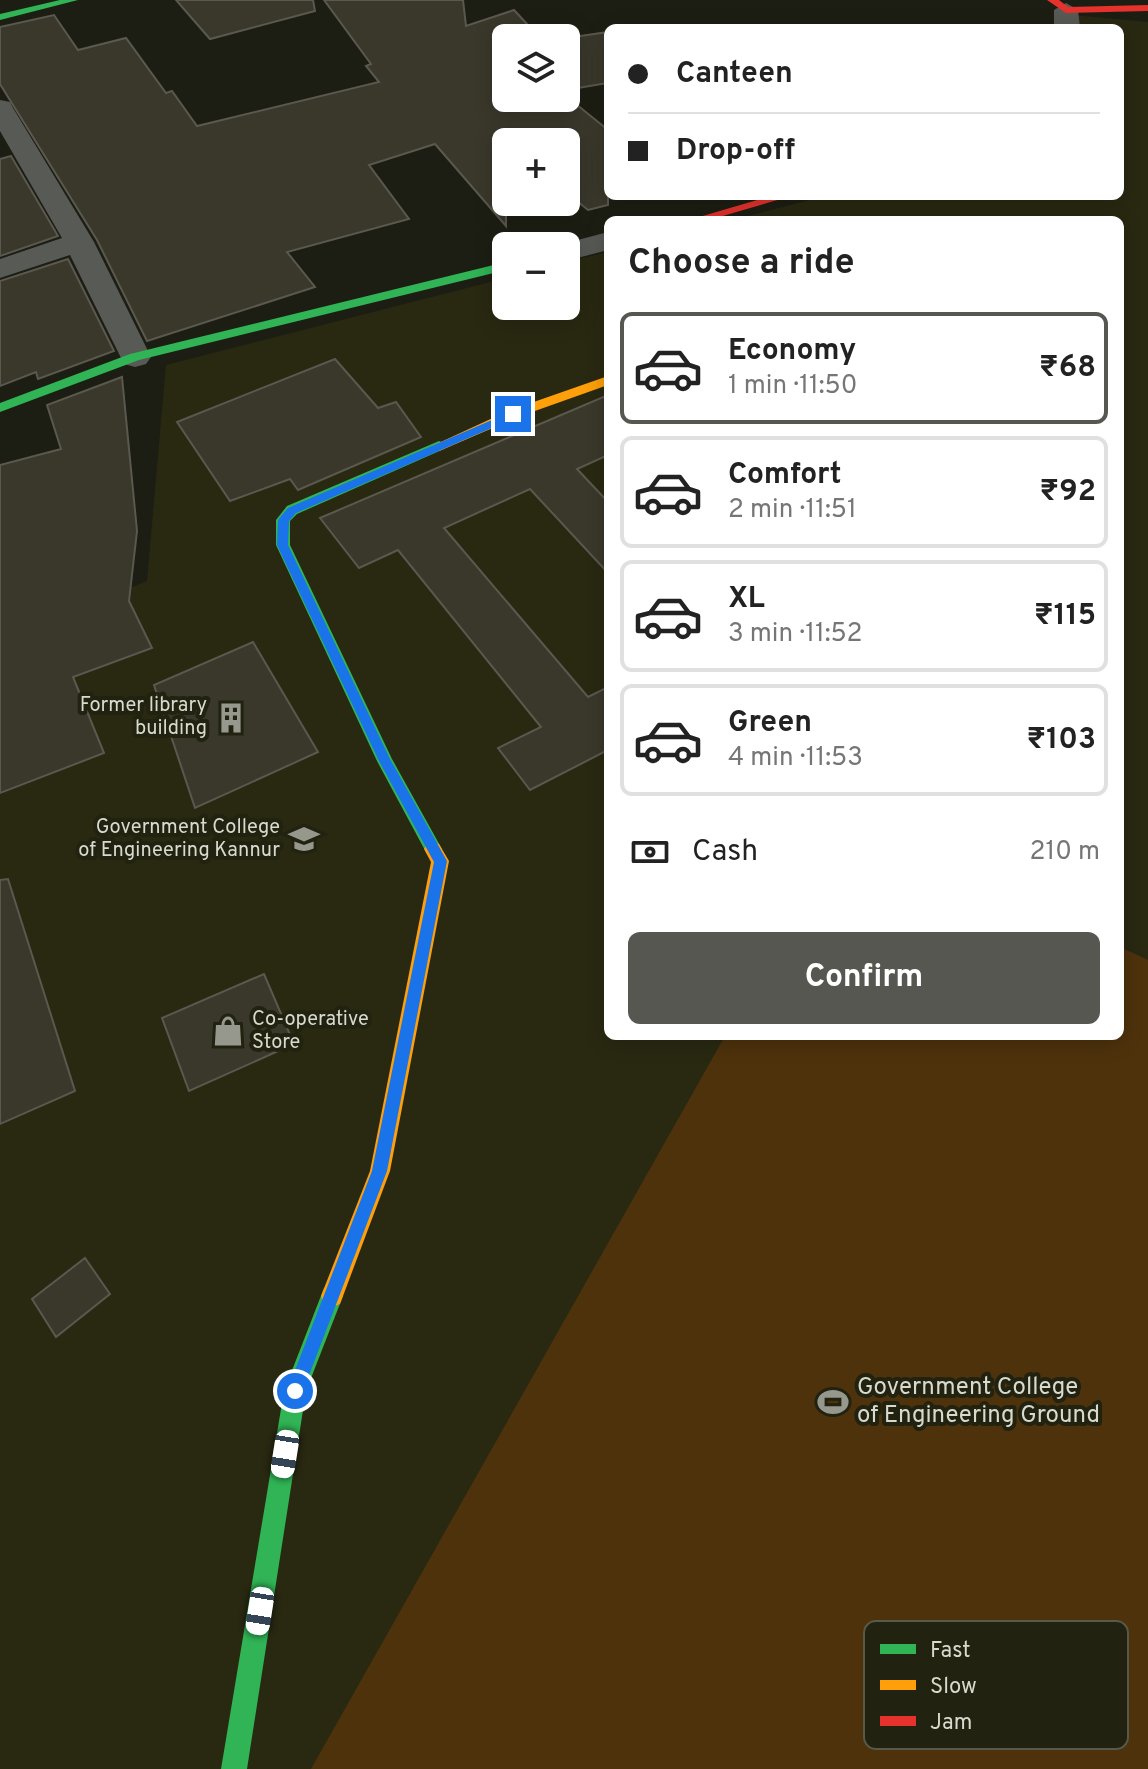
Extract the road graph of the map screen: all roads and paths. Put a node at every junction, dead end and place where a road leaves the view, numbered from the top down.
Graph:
1 (73, 0) edge
2 (1148, 8) edge
3 (1062, 13) edge
4 (0, 17) edge
5 (0, 108) edge
6 (11, 148) edge
7 (770, 200) edge
8 (710, 216) edge
9 (79, 242) junction
10 (604, 242) edge
11 (580, 248) edge
12 (0, 269) edge
13 (492, 269) edge
14 (135, 357) junction
15 (604, 382) edge
16 (0, 408) edge
17 (234, 1769) edge

1 - 4 street
2 - 3 street
5 - 6 street
6 - 9 street
7 - 8 street
9 - 12 street
9 - 14 street
10 - 11 street
13 - 14 street
14 - 16 street
15 - 17 street

